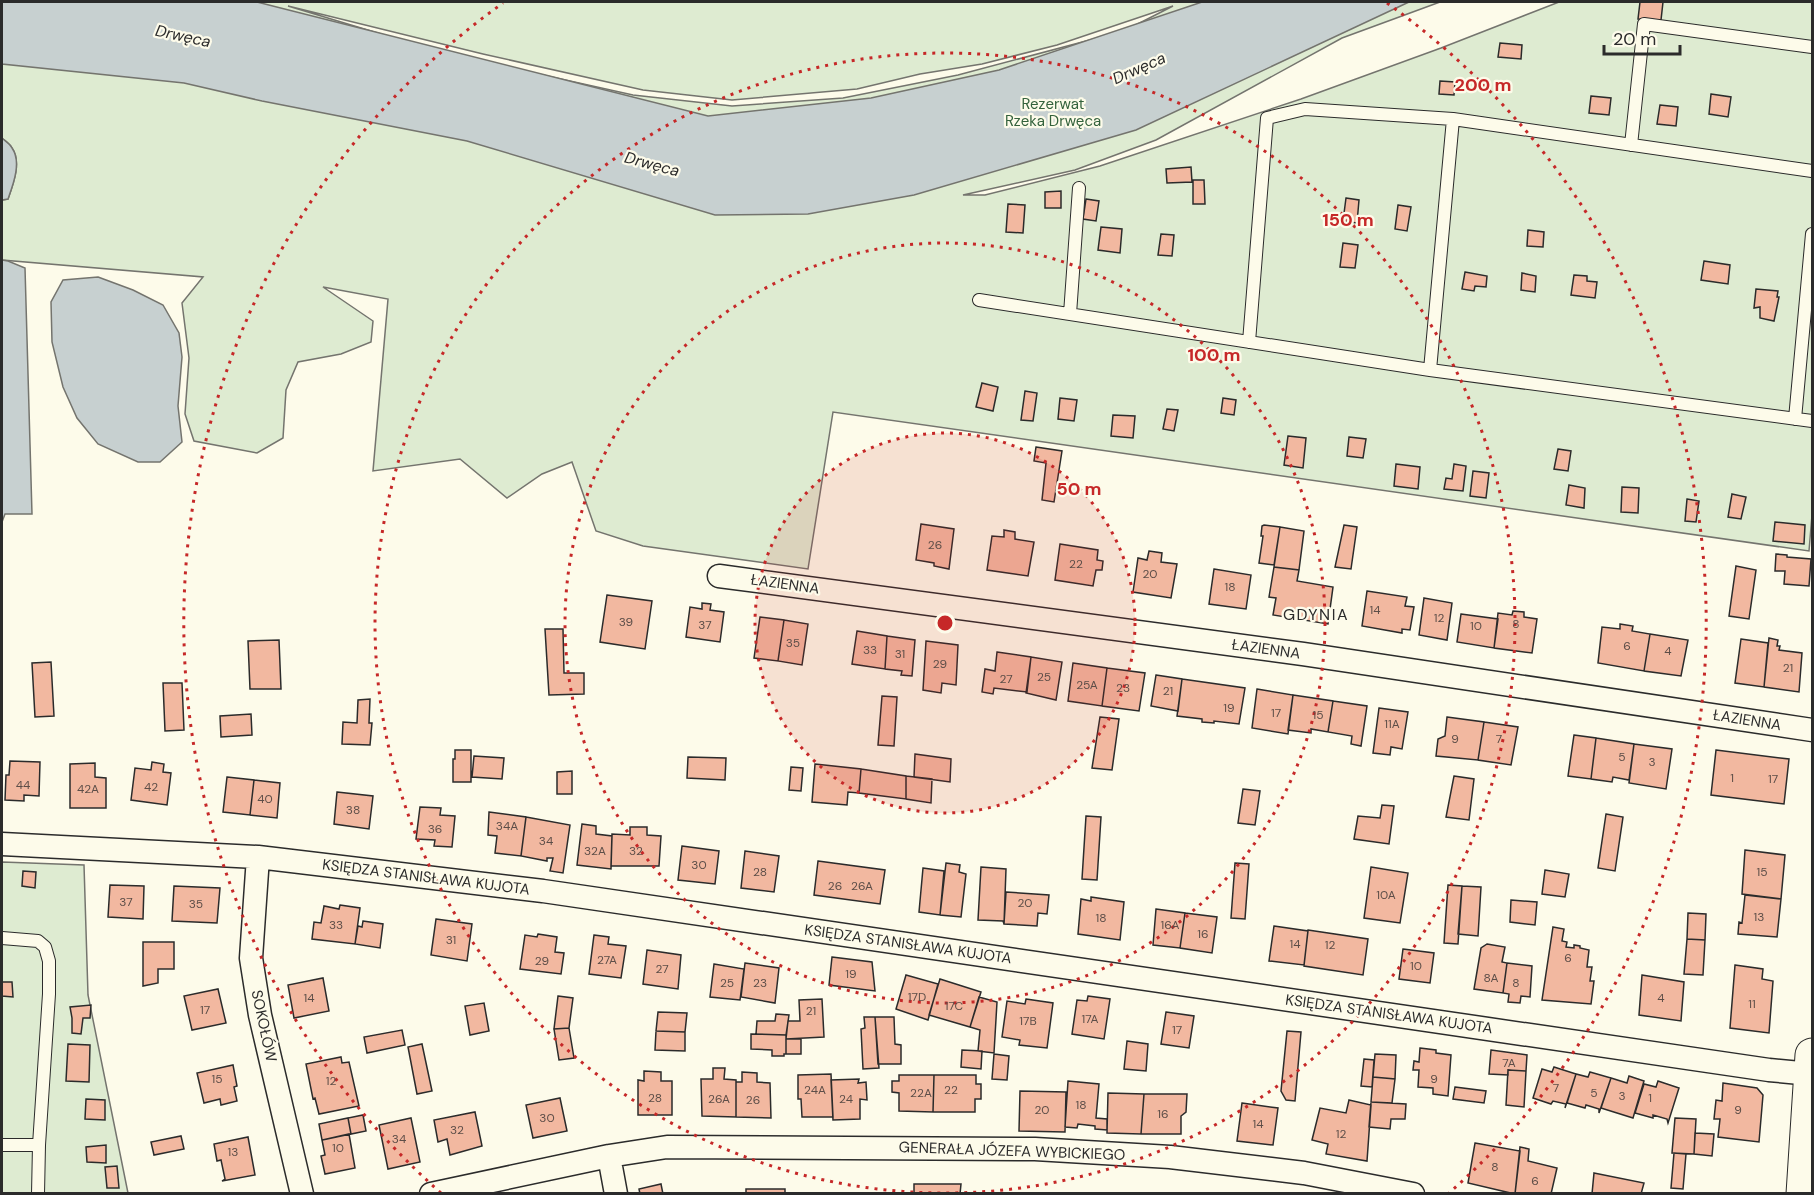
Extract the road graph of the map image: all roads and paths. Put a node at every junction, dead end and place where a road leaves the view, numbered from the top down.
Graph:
1 (1812, 47) edge
2 (1453, 119) junction
3 (1630, 145) junction
4 (1812, 171) edge
5 (1079, 188) dead end
6 (1812, 234) edge
7 (979, 300) dead end
8 (1070, 314) junction
9 (1249, 342) junction
10 (1430, 370) junction
11 (1795, 418) junction
12 (1812, 421) edge
13 (719, 576) dead end
14 (1812, 730) edge
15 (2, 844) edge
16 (258, 857) junction
17 (2, 939) edge
18 (1812, 1064) edge
19 (2, 1145) edge
20 (39, 1145) junction
21 (609, 1156) junction
22 (38, 1194) edge
23 (302, 1194) edge
24 (431, 1194) edge
25 (616, 1194) edge
26 (1413, 1194) edge
27 (1803, 1194) edge

1 - 3 lane
2 - 3 lane
2 - 9 lane
2 - 10 lane
3 - 4 lane
5 - 8 lane
6 - 11 lane
7 - 8 lane
8 - 9 lane
9 - 10 lane
10 - 11 lane
11 - 12 lane
13 - 14 street, ŁAZIENNA
15 - 16 street, KSIĘDZA STANISŁAWA KUJOTA
16 - 18 street, KSIĘDZA STANISŁAWA KUJOTA
16 - 23 street, SOKOŁÓW
17 - 20 lane
18 - 27 main road
19 - 20 lane
20 - 22 lane
21 - 24 street, GENERAŁA JÓZEFA WYBICKIEGO
21 - 25 street
21 - 26 street, GENERAŁA JÓZEFA WYBICKIEGO

